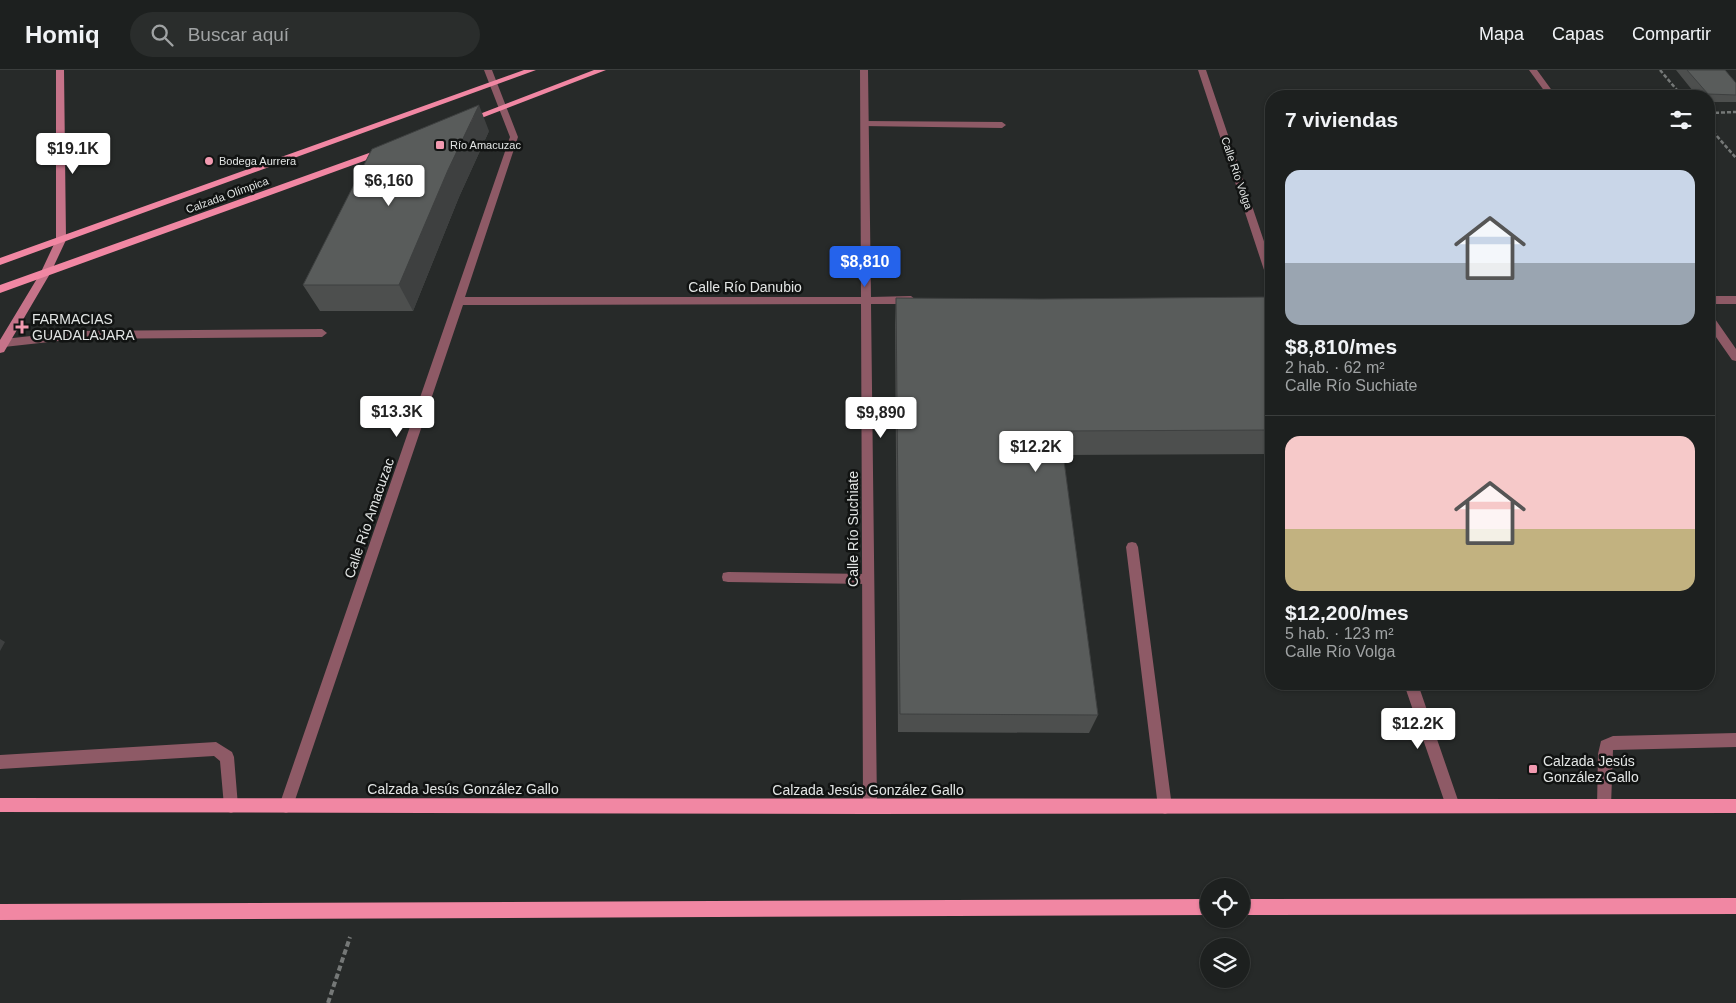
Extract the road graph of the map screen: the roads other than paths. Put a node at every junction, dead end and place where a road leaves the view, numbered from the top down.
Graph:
1 (60, 70) edge
2 (488, 70) edge
3 (532, 70) edge
4 (602, 70) edge
5 (864, 70) edge
6 (1202, 70) edge
7 (1533, 70) edge
8 (495, 84) junction
9 (1548, 90) edge
10 (503, 107) junction
11 (457, 124) edge
12 (865, 124) junction
13 (1002, 125) dead end
14 (391, 148) edge
15 (61, 240) junction
16 (1265, 258) edge
17 (0, 262) edge
18 (46, 272) junction
19 (0, 289) edge
20 (866, 300) junction
21 (926, 300) edge
22 (1715, 300) edge
23 (1736, 300) edge
24 (458, 301) junction
25 (1715, 327) edge
26 (322, 333) dead end
27 (2, 346) edge
28 (1736, 357) edge
29 (1132, 547) dead end
30 (728, 577) dead end
31 (868, 579) junction
32 (1413, 690) edge
33 (1736, 740) edge
34 (0, 762) edge
35 (0, 804) edge
36 (231, 806) junction
37 (286, 806) junction
38 (1453, 806) junction
39 (1604, 806) junction
40 (1736, 806) edge
41 (870, 807) junction
42 (1165, 807) junction
43 (1736, 906) edge
44 (1200, 907) edge
45 (1250, 907) edge
46 (0, 912) edge

1 - 15 street
2 - 8 street, Calle Río Amacuzac
3 - 8 main road, Calzada Olímpica
4 - 10 main road
5 - 12 street, Calle Río Suchiate
6 - 16 street, Calle Río Volga
7 - 9 street
8 - 10 street, Calle Río Amacuzac
8 - 15 main road, Calzada Olímpica
10 - 11 main road
10 - 24 street, Calle Río Amacuzac
12 - 13 street
12 - 20 street, Calle Río Suchiate
14 - 18 main road, Calzada Olímpica
15 - 17 main road, Calzada Olímpica
15 - 18 street
18 - 19 main road, Calzada Olímpica
18 - 27 street
20 - 21 street, Calle Río Danubio
20 - 24 street, Calle Río Danubio
20 - 31 street, Calle Río Suchiate
22 - 23 street
24 - 37 street, Calle Río Amacuzac
25 - 28 street
26 - 27 street
29 - 42 street
30 - 31 street
31 - 41 street, Calle Río Suchiate
32 - 38 street
33 - 39 street
34 - 36 street
35 - 36 main road, Calzada Jesús González Gallo
36 - 37 main road, Calzada Jesús González Gallo
37 - 41 main road, Calzada Jesús González Gallo
38 - 39 main road, Calzada Jesús González Gallo
38 - 42 main road, Calzada Jesús González Gallo
39 - 40 main road, Calzada Jesús González Gallo
41 - 42 main road, Calzada Jesús González Gallo
43 - 45 main road
44 - 46 main road

